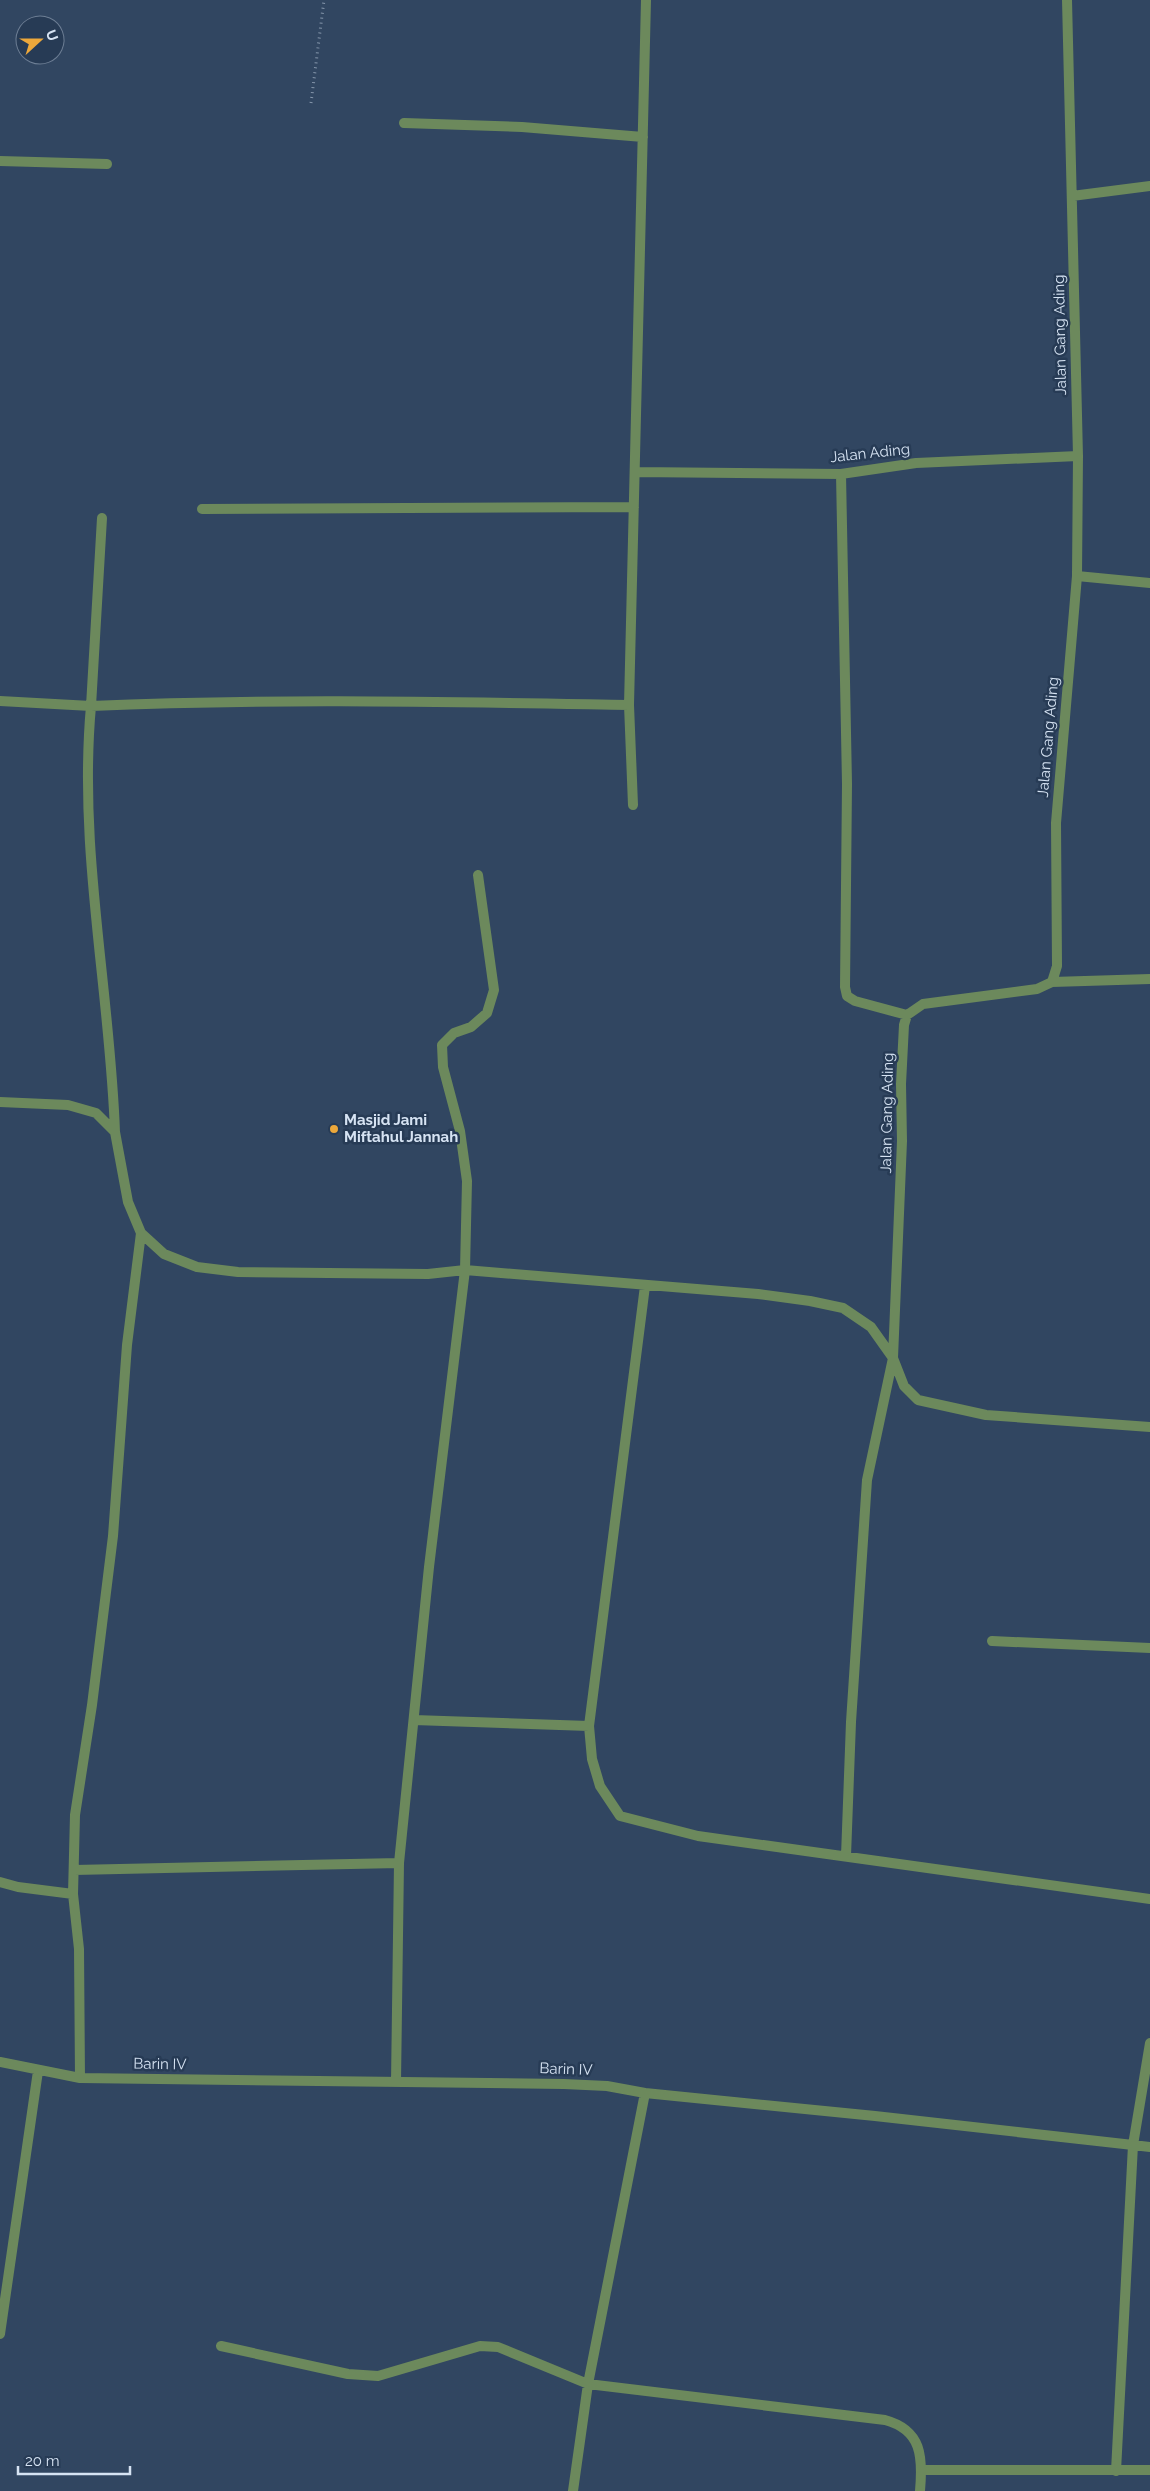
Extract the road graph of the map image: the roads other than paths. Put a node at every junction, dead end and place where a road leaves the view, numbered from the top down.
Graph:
1 (646, 0) edge
2 (1067, 0) edge
3 (404, 123) dead end
4 (643, 137) junction
5 (0, 161) edge
6 (107, 164) dead end
7 (1150, 186) edge
8 (1072, 196) junction
9 (1078, 456) junction
10 (635, 472) junction
11 (841, 474) junction
12 (634, 507) junction
13 (202, 509) dead end
14 (102, 518) dead end
15 (1078, 576) junction
16 (1150, 583) edge
17 (0, 702) edge
18 (629, 705) junction
19 (91, 706) junction
20 (633, 804) dead end
21 (478, 875) dead end
22 (1150, 978) edge
23 (1052, 982) junction
24 (907, 1015) junction
25 (0, 1102) edge
26 (115, 1132) junction
27 (141, 1233) junction
28 (465, 1270) junction
29 (645, 1286) junction
30 (894, 1358) junction
31 (1150, 1428) edge
32 (992, 1641) dead end
33 (1150, 1648) edge
34 (414, 1720) junction
35 (589, 1726) junction
36 (846, 1856) junction
37 (400, 1863) junction
38 (74, 1870) junction
39 (0, 1882) edge
40 (73, 1894) junction
41 (1150, 1899) edge
42 (1150, 2043) edge
43 (0, 2062) edge
44 (38, 2071) junction
45 (80, 2078) junction
46 (396, 2082) junction
47 (645, 2093) junction
48 (1132, 2145) junction
49 (1150, 2147) edge
50 (0, 2330) edge
51 (0, 2334) edge
52 (221, 2346) dead end
53 (588, 2384) junction
54 (922, 2470) junction
55 (1150, 2470) edge
56 (1116, 2471) junction
57 (573, 2491) edge
58 (920, 2491) edge

1 - 4 street
2 - 8 street, Jalan Gang Ading
3 - 4 street
4 - 10 street
5 - 6 street
7 - 8 street
8 - 9 street, Jalan Gang Ading
9 - 11 street, Jalan Ading
9 - 15 street, Jalan Gang Ading
10 - 11 street, Jalan Ading
10 - 12 street
11 - 24 street
12 - 13 street
12 - 18 street
14 - 19 street
15 - 16 street
15 - 23 street, Jalan Gang Ading
17 - 19 street
18 - 19 street
18 - 20 street
19 - 26 street
21 - 28 street
22 - 23 street
23 - 24 street
24 - 30 street, Jalan Gang Ading
25 - 26 street
26 - 27 street
27 - 28 street
27 - 38 street
28 - 29 street
28 - 34 street
29 - 30 street
29 - 35 street
30 - 31 street
30 - 36 street
32 - 33 street
34 - 35 street
34 - 37 street
35 - 36 street
36 - 41 street
37 - 38 street
37 - 46 street
38 - 40 street
39 - 40 street
40 - 45 street
42 - 48 street
43 - 44 street, Barin IV
44 - 45 street, Barin IV
44 - 50 street
45 - 46 street, Barin IV
46 - 47 street, Barin IV
47 - 48 street, Barin IV
47 - 53 street
48 - 49 street, Barin IV
48 - 56 street
50 - 51 street
52 - 53 street
53 - 54 street
53 - 57 street
54 - 56 street
54 - 58 street
55 - 56 street

